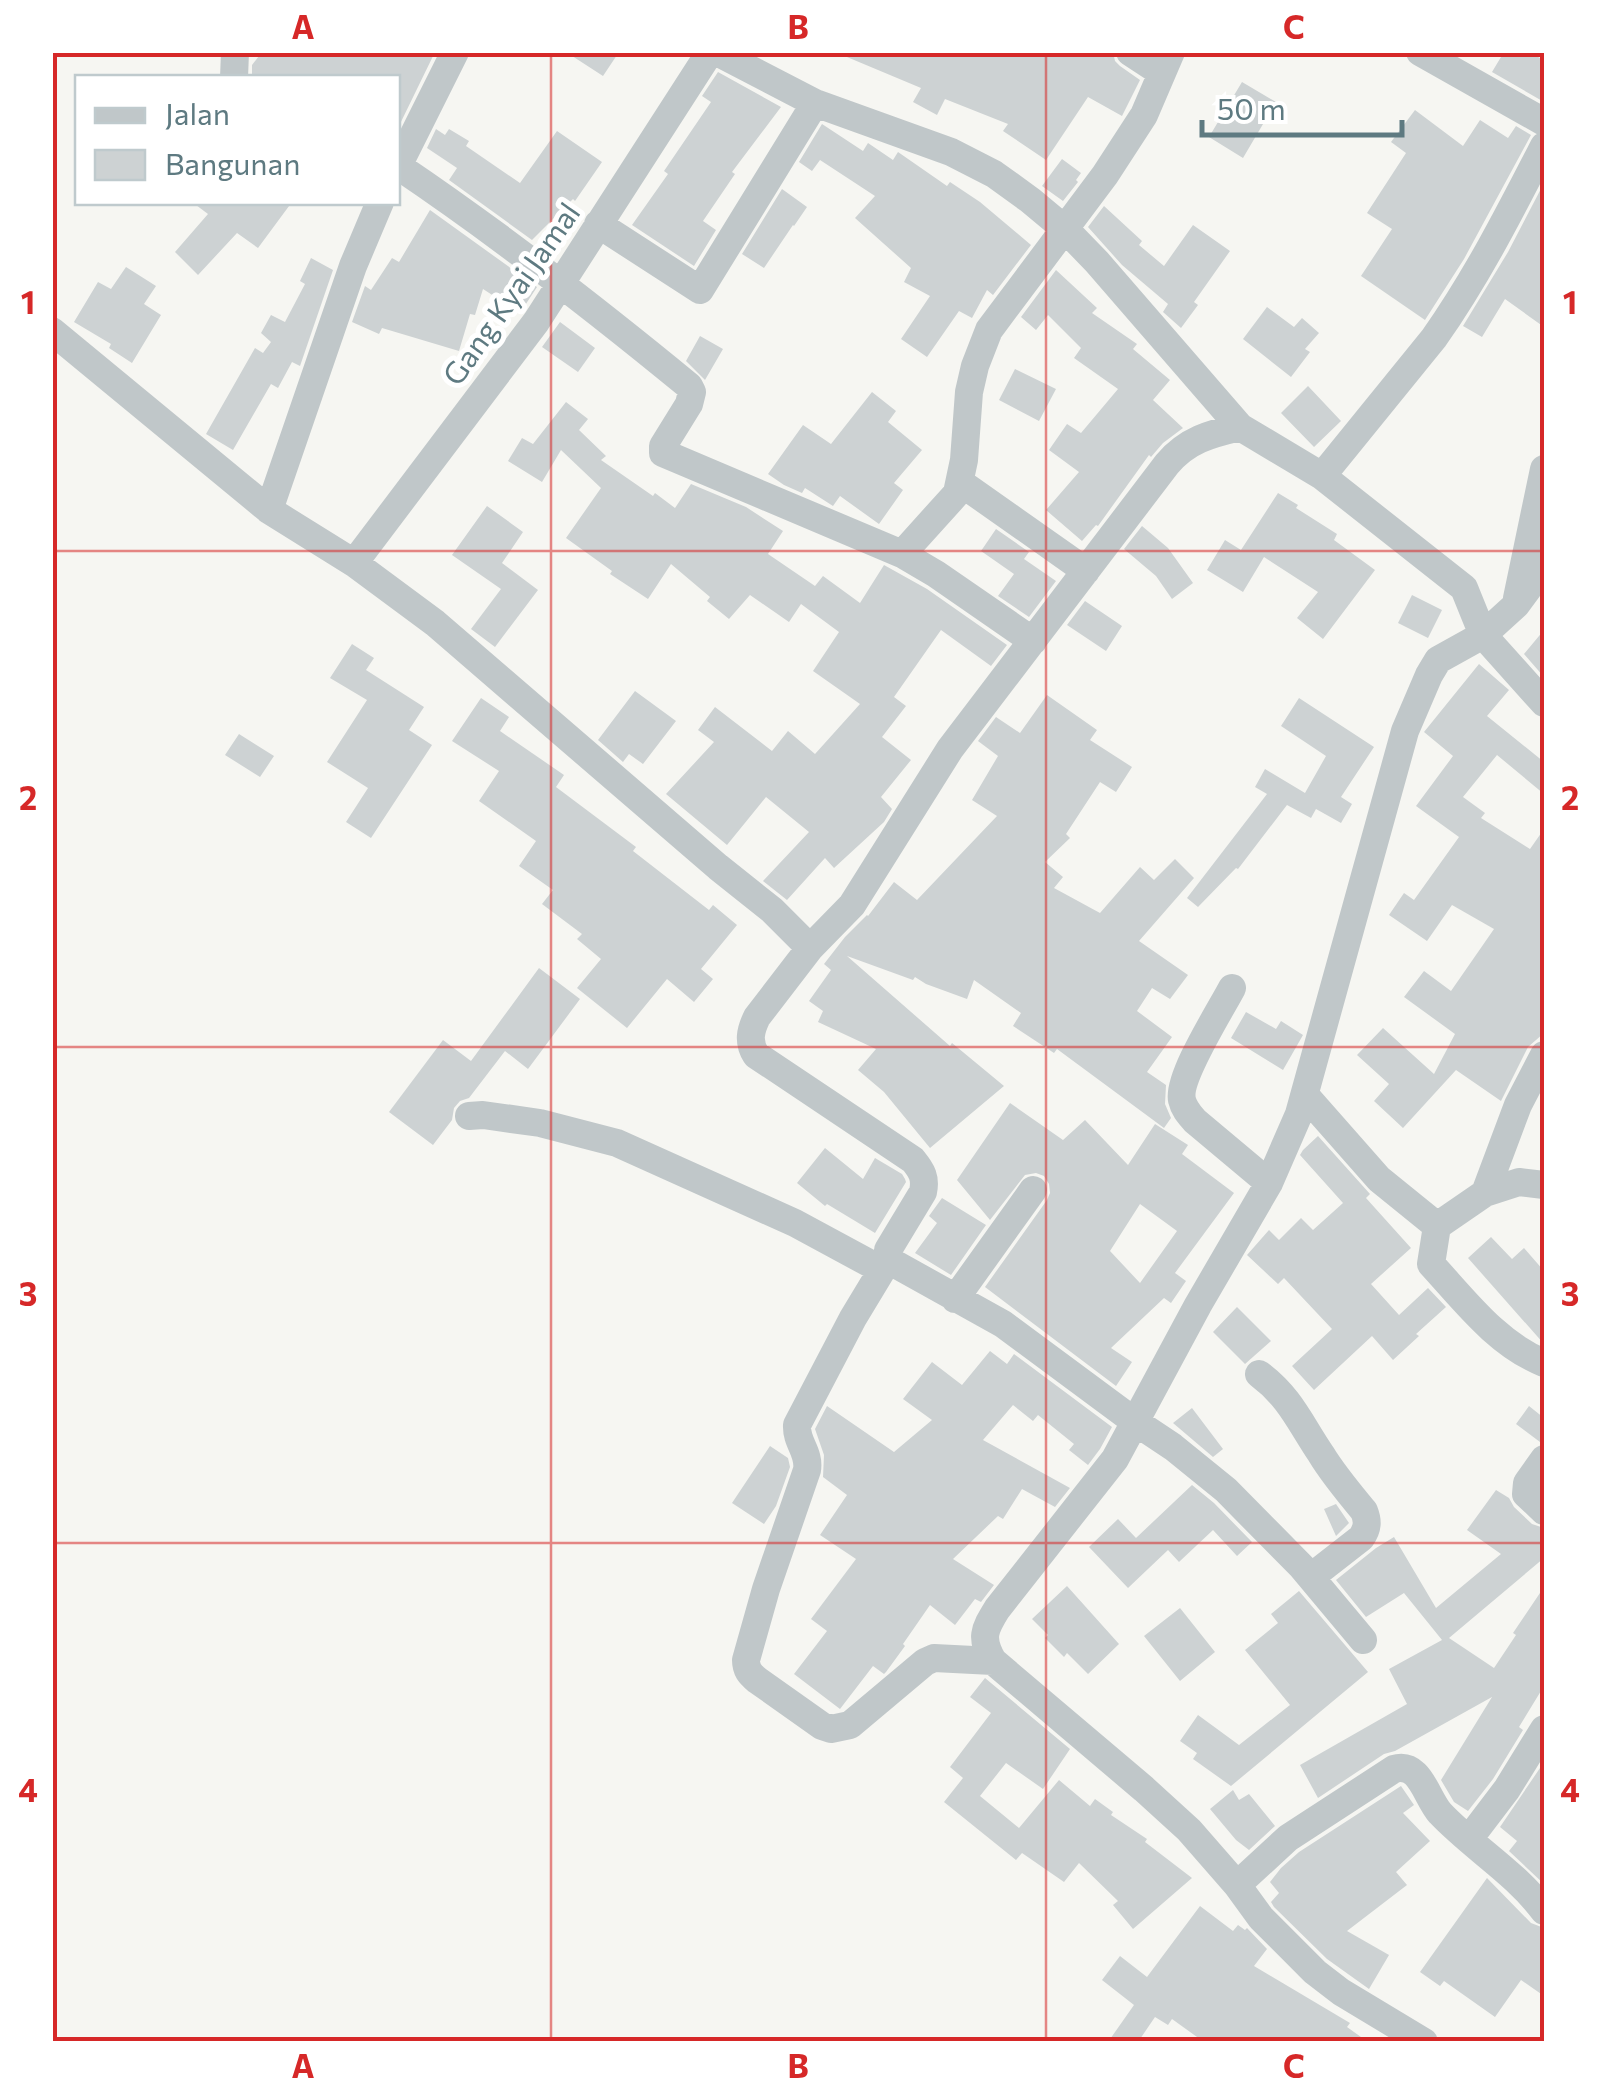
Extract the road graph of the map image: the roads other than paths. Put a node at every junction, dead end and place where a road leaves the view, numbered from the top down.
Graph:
1 (455, 52) edge
2 (714, 52) edge
3 (1130, 52) edge
4 (1420, 52) edge
5 (1167, 63) edge
6 (815, 102) junction
7 (1544, 122) edge
8 (1544, 146) edge
9 (400, 162) edge
10 (400, 167) edge
11 (379, 205) edge
12 (598, 224) junction
13 (1066, 230) junction
14 (560, 282) junction
15 (52, 331) edge
16 (1240, 427) junction
17 (1544, 469) edge
18 (1322, 476) junction
19 (961, 483) junction
20 (269, 510) junction
21 (902, 554) junction
22 (354, 563) junction
23 (1544, 567) edge
24 (1086, 571) junction
25 (1516, 605) junction
26 (1483, 634) junction
27 (1033, 640) junction
28 (1544, 703) edge
29 (810, 948) junction
30 (1232, 988) dead end
31 (1544, 1055) edge
32 (1305, 1095) junction
33 (469, 1116) dead end
34 (1269, 1183) junction
35 (1544, 1185) edge
36 (1033, 1190) dead end
37 (1485, 1193) junction
38 (1437, 1226) junction
39 (885, 1265) junction
40 (955, 1298) junction
41 (1544, 1364) edge
42 (1259, 1374) dead end
43 (1134, 1421) junction
44 (1544, 1459) edge
45 (1544, 1510) edge
46 (1311, 1577) junction
47 (1363, 1640) dead end
48 (993, 1660) junction
49 (1544, 1729) edge
50 (1469, 1839) junction
51 (1238, 1886) junction
52 (1544, 1911) edge
53 (1424, 2042) edge

1 - 9 street
2 - 6 street
2 - 12 street, Gang Kyai Jamal
3 - 5 street
4 - 7 street
5 - 13 street
6 - 12 street
6 - 13 street
8 - 18 street
10 - 14 street
11 - 20 street
12 - 14 street, Gang Kyai Jamal
13 - 16 street
13 - 19 street
14 - 21 street
14 - 22 street, Gang Kyai Jamal
15 - 20 street
16 - 18 street
16 - 24 street
17 - 25 street
18 - 26 street
19 - 21 street
19 - 24 street
20 - 22 street
21 - 27 street
22 - 29 street
23 - 25 street
24 - 27 street
25 - 26 street
26 - 28 street
26 - 32 street
27 - 29 street
29 - 39 street
30 - 34 street
31 - 37 street
32 - 34 street
32 - 38 street
33 - 39 street
34 - 43 street
35 - 37 street
36 - 40 street
37 - 38 street
38 - 41 street
39 - 40 street
39 - 48 street
40 - 43 street
42 - 46 street
43 - 46 street
43 - 48 street
44 - 45 street
46 - 47 street
48 - 51 street
49 - 50 street
50 - 51 street
50 - 52 street
51 - 53 street

